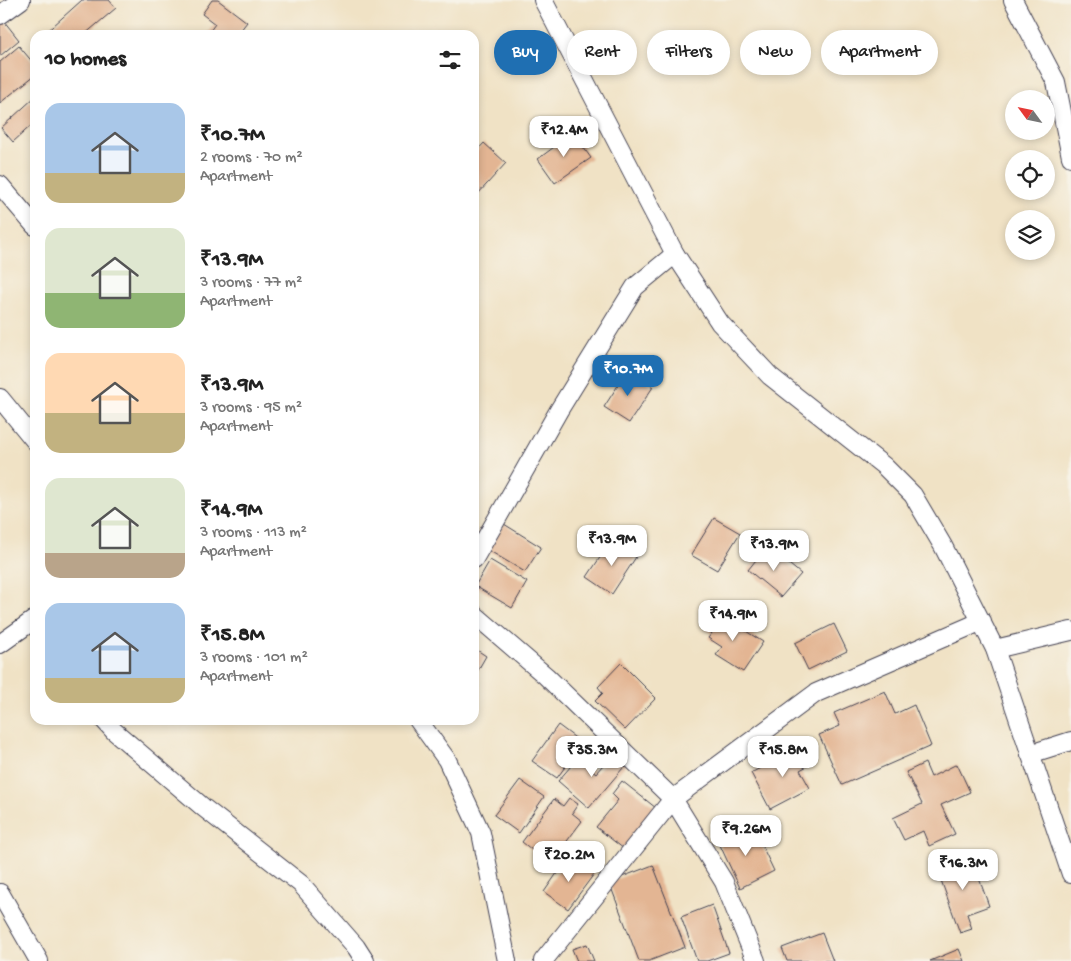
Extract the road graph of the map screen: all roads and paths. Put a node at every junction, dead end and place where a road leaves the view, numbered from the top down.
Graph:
1 (20, 0) edge
2 (543, 0) edge
3 (1014, 0) edge
4 (0, 15) edge
5 (1071, 157) edge
6 (0, 185) edge
7 (30, 220) edge
8 (675, 254) junction
9 (0, 398) edge
10 (30, 435) edge
11 (479, 549) edge
12 (479, 618) edge
13 (982, 622) junction
14 (30, 623) edge
15 (1071, 631) edge
16 (0, 644) edge
17 (994, 649) junction
18 (109, 725) edge
19 (422, 725) edge
20 (1071, 741) edge
21 (1030, 754) junction
22 (673, 799) junction
23 (1071, 874) edge
24 (0, 894) edge
25 (39, 961) edge
26 (364, 961) edge
27 (507, 961) edge
28 (543, 961) edge
29 (756, 961) edge

1 - 4 street
2 - 8 street
3 - 5 street
6 - 7 street
8 - 11 street
8 - 13 street
9 - 10 street
12 - 22 street
13 - 17 street
13 - 22 street
14 - 16 street
15 - 17 street
17 - 21 street
18 - 26 street
19 - 27 street
20 - 21 street
21 - 23 street
22 - 28 street
22 - 29 street
24 - 25 street

